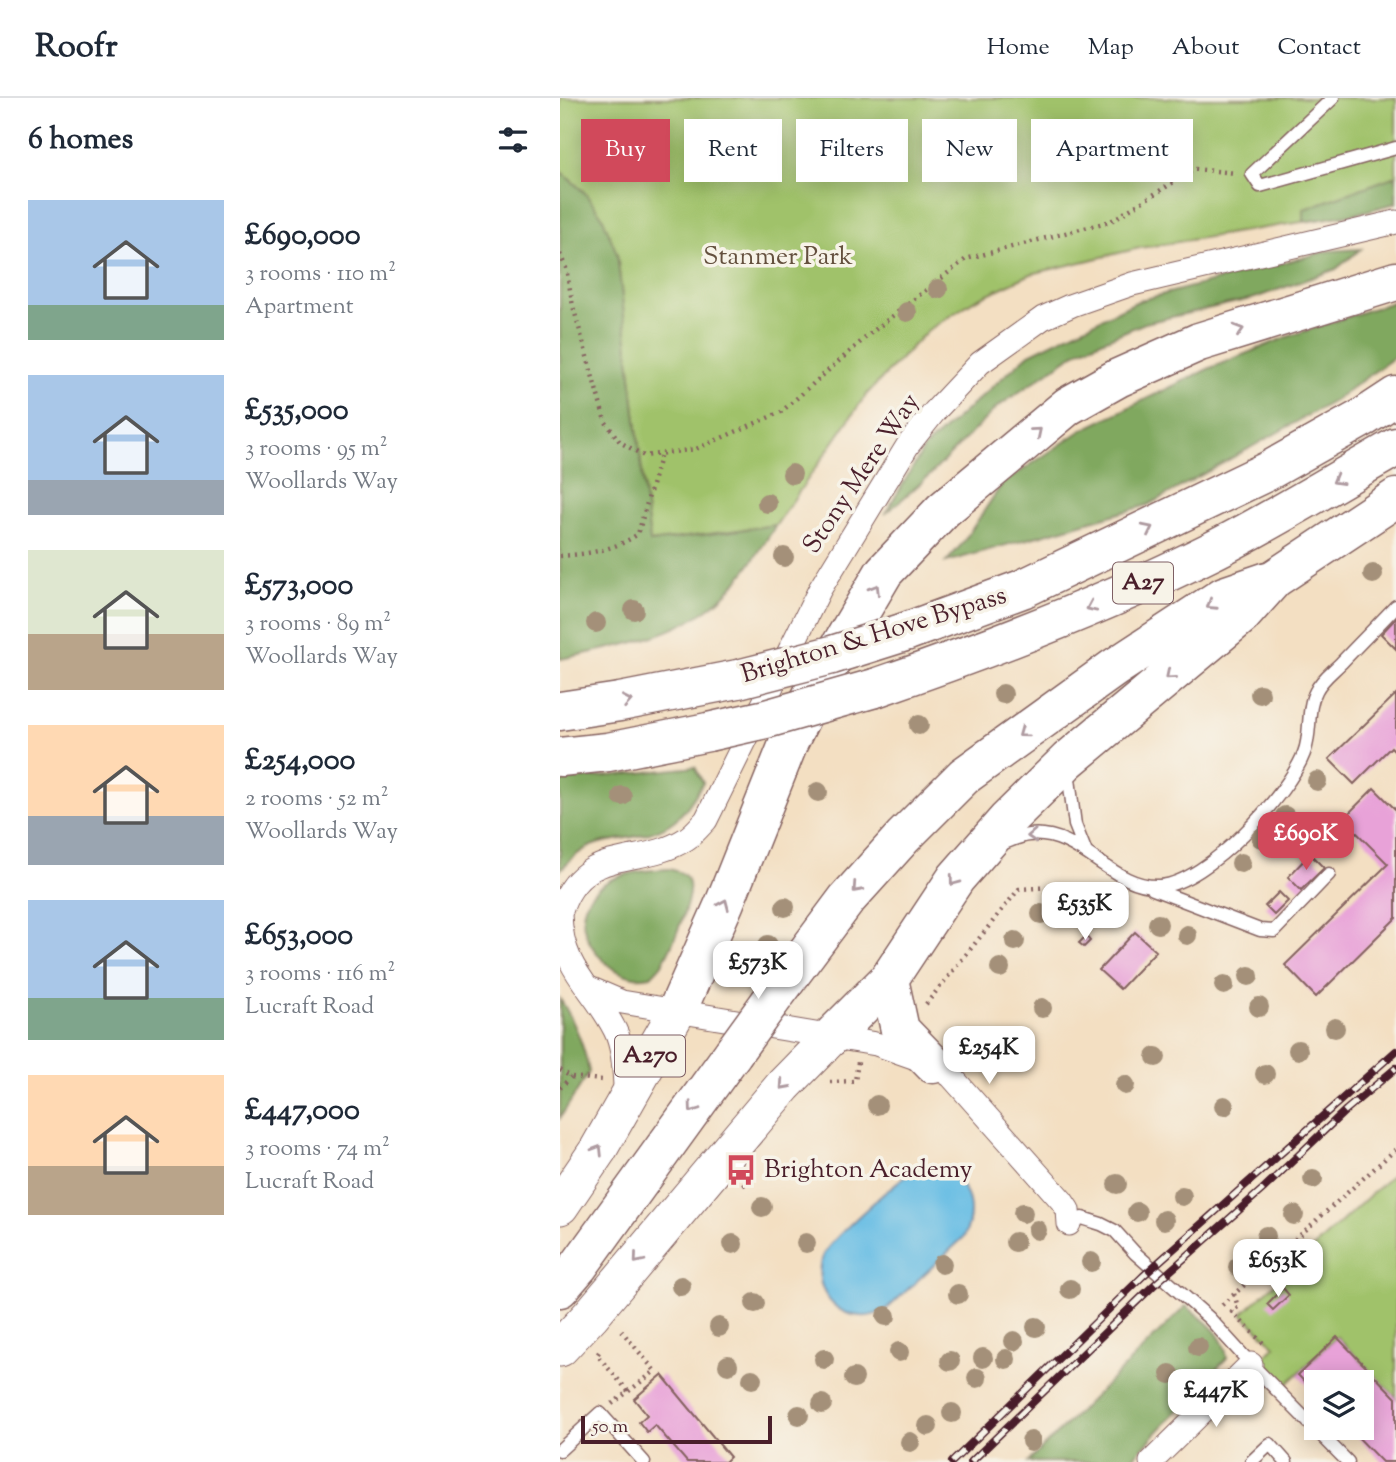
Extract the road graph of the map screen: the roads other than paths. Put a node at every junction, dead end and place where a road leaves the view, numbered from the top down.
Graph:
1 (1334, 98) edge
2 (1396, 148) edge
3 (1396, 222) edge
4 (1396, 281) edge
5 (1396, 396) edge
6 (1396, 447) edge
7 (1396, 498) edge
8 (1274, 579) junction
9 (1396, 606) edge
10 (560, 711) edge
11 (560, 757) edge
12 (1068, 760) junction
13 (1084, 850) junction
14 (979, 851) junction
15 (1329, 874) dead end
16 (1140, 883) junction
17 (560, 915) edge
18 (889, 979) junction
19 (587, 987) junction
20 (677, 1011) junction
21 (846, 1038) junction
22 (933, 1064) junction
23 (616, 1092) junction
24 (560, 1206) edge
25 (1069, 1224) joint
26 (560, 1288) edge
27 (560, 1348) edge
28 (1251, 1364) junction
29 (560, 1450) edge
30 (644, 1462) edge
31 (1151, 1462) edge
32 (1251, 1462) edge
33 (1286, 1462) edge
34 (1348, 1462) edge

1 - 2 lane
3 - 17 street, Stony Mere Way
20 -> 4 highway
10 -> 5 highway, Brighton & Hove Bypass / A27, bridge
6 -> 11 highway, Brighton & Hove Bypass / A27, bridge
7 - 8 highway
8 -> 12 highway
8 -> 26 highway, bridge
9 - 16 lane
12 - 13 lane
12 - 14 highway
13 -> 14 lane
13 - 16 lane
14 -> 18 highway
15 - 16 lane
17 - 19 street, Stony Mere Way
18 - 21 highway
18 - 22 highway
19 - 20 street
19 - 23 street, Stony Mere Way
20 - 21 street
20 - 23 main road, A270
21 - 22 street
21 -> 27 main road
22 - 25 street
24 -> 23 main road, A270
25 - 28 lane
28 - 31 street
28 - 34 lane
29 - 30 lane
32 - 33 lane

